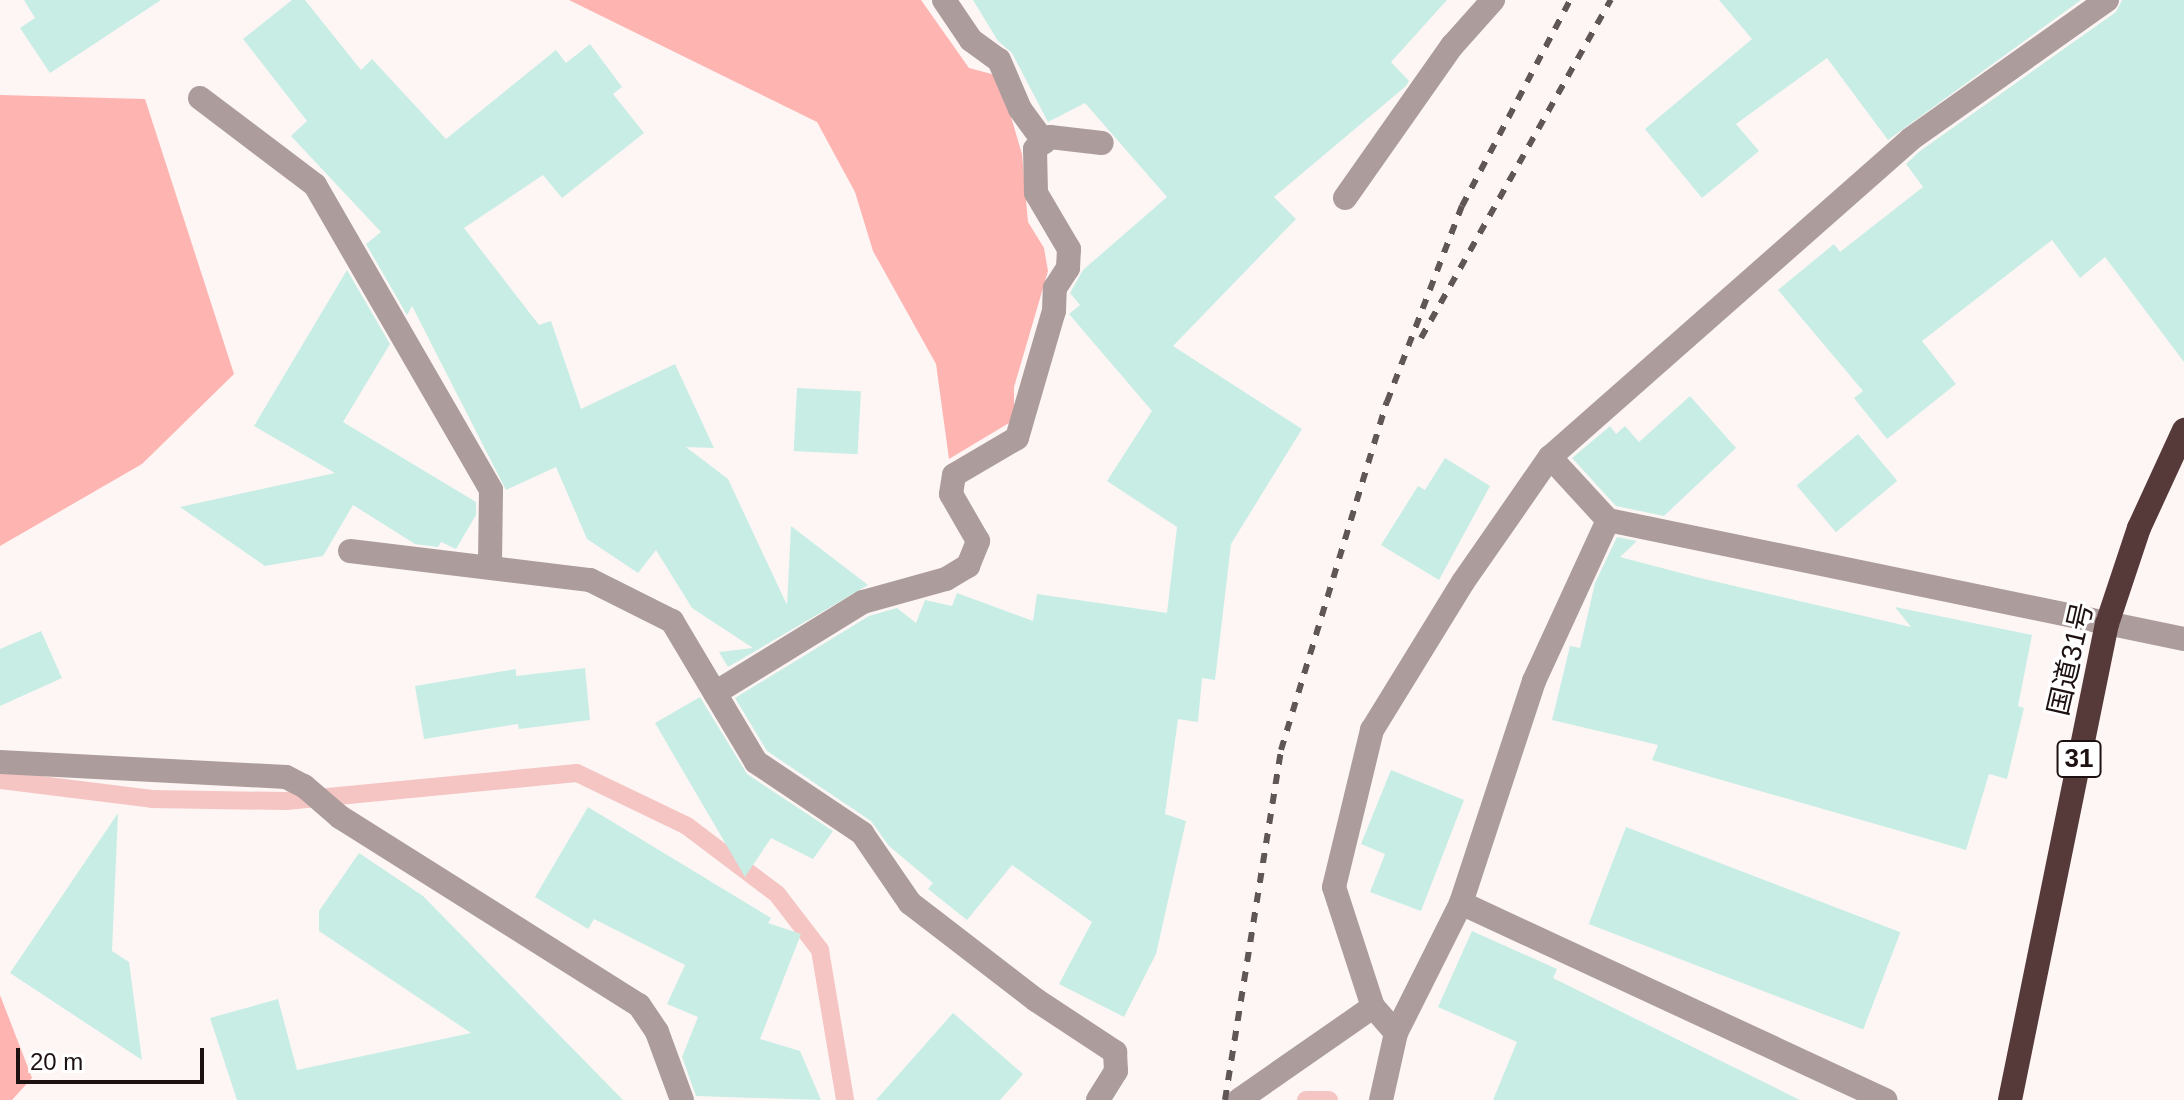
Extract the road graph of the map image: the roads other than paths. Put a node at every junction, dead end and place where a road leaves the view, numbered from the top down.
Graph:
1 (944, 0) edge
2 (1493, 0) edge
3 (2105, 1) edge
4 (200, 98) dead end
5 (1044, 142) junction
6 (1102, 143) dead end
7 (1345, 198) dead end
8 (2184, 430) edge
9 (1550, 457) junction
10 (1608, 520) junction
11 (350, 551) dead end
12 (490, 565) junction
13 (2107, 624) junction
14 (2184, 639) edge
15 (715, 693) junction
16 (0, 762) edge
17 (1461, 903) junction
18 (1373, 1007) junction
19 (1396, 1033) junction
20 (1382, 1096) edge
21 (682, 1100) edge
22 (1098, 1100) edge
23 (1239, 1100) edge
24 (1885, 1100) edge
25 (2010, 1100) edge

1 - 5 street
2 - 7 street
3 - 9 street
4 - 12 street
5 - 6 street
5 - 15 street
8 - 13 highway, 国道31号 / 31
9 - 10 street
9 - 18 street
10 - 13 street
10 - 17 street
11 - 12 street
12 - 15 street
13 - 14 street
13 - 25 highway, 国道31号 / 31
15 - 22 street
16 - 21 street
17 - 19 street
17 - 24 street
18 - 19 street
18 - 23 street
19 - 20 street

